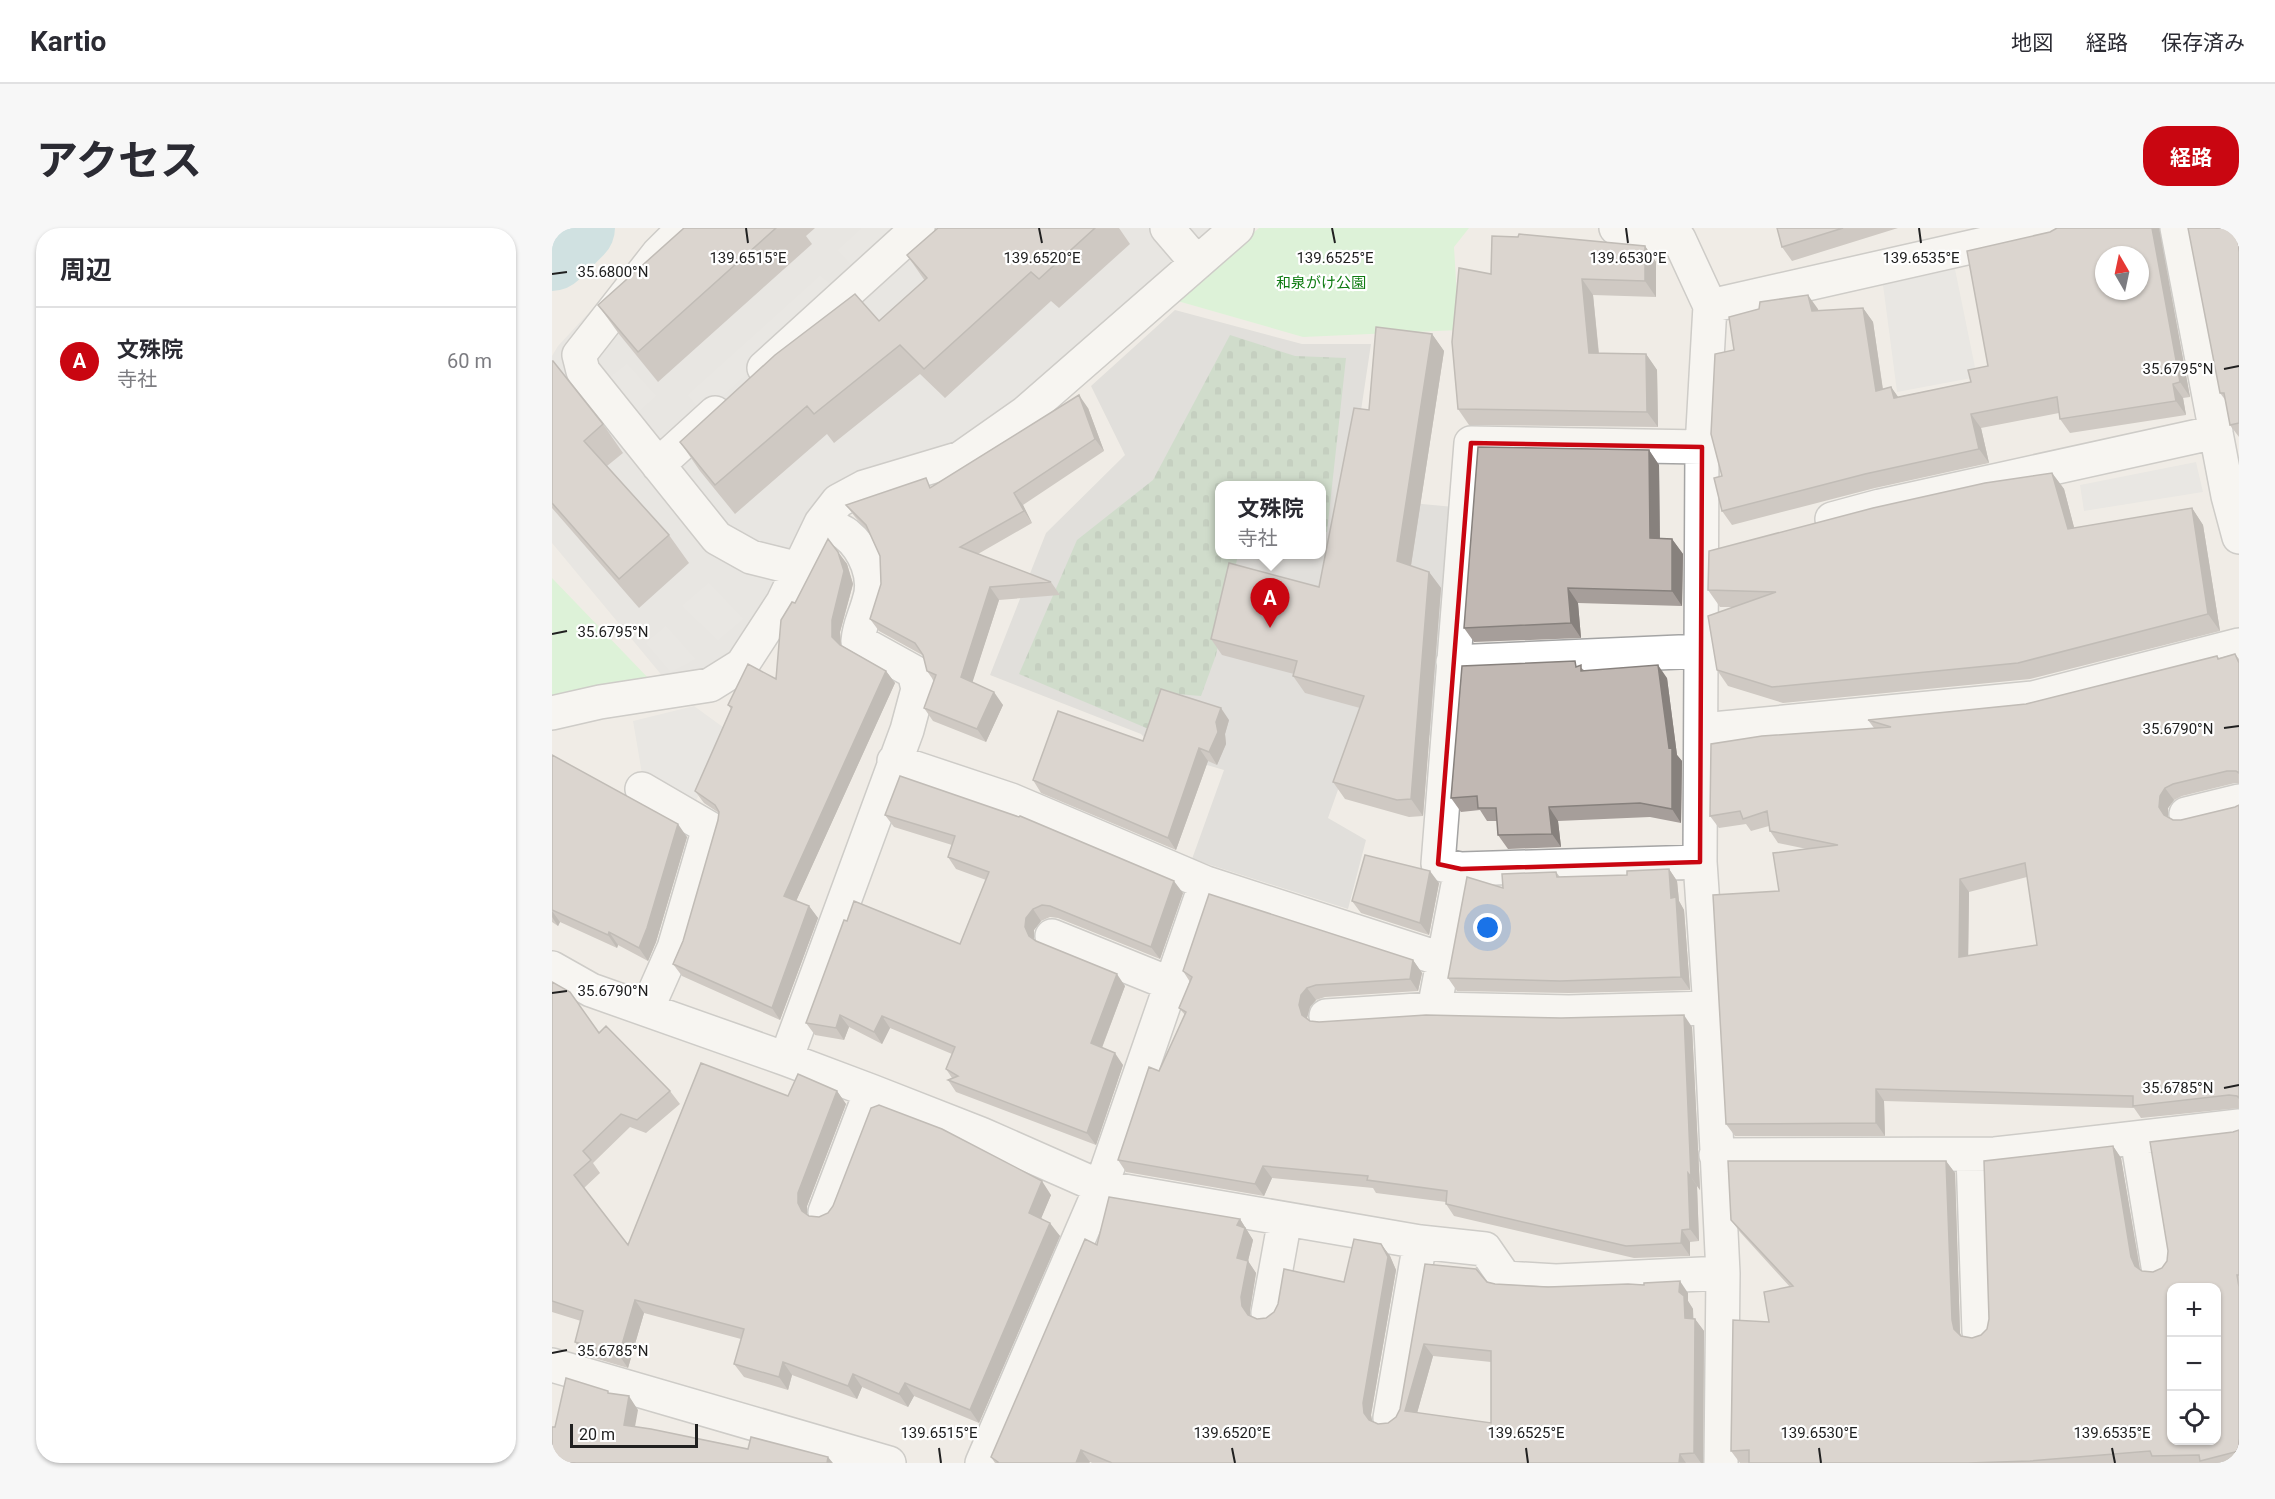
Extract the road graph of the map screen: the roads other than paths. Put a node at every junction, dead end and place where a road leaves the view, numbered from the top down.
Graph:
1 (684, 228) edge
2 (918, 228) edge
3 (1167, 228) edge
4 (1237, 228) edge
5 (1616, 228) edge
6 (2055, 228) edge
7 (2177, 228) edge
8 (1943, 240) edge
9 (1197, 262) junction
10 (1710, 306) junction
11 (2216, 432) junction
12 (1702, 447) junction
13 (658, 465) junction
14 (2234, 501) edge
15 (821, 523) junction
16 (1802, 526) edge
17 (2239, 537) edge
18 (1735, 544) edge
19 (1701, 553) junction
20 (799, 569) junction
21 (2239, 645) edge
22 (1702, 651) junction
23 (1454, 662) junction
24 (552, 713) edge
25 (1702, 730) junction
26 (894, 761) junction
27 (642, 789) dead end
28 (2239, 801) edge
29 (2186, 814) dead end
30 (1700, 862) junction
31 (1461, 869) junction
32 (1206, 883) junction
33 (1052, 936) dead end
34 (1444, 960) junction
35 (552, 968) edge
36 (1171, 984) junction
37 (1710, 1008) junction
38 (647, 1009) junction
39 (1434, 1009) junction
40 (1326, 1016) dead end
41 (786, 1059) junction
42 (872, 1091) junction
43 (2239, 1126) edge
44 (2137, 1138) junction
45 (1716, 1155) junction
46 (1973, 1155) junction
47 (1101, 1186) junction
48 (825, 1212) edge
49 (1285, 1219) junction
50 (1420, 1242) junction
51 (2158, 1266) dead end
52 (1723, 1273) junction
53 (1268, 1313) edge
54 (1979, 1332) dead end
55 (552, 1365) edge
56 (1389, 1418) dead end
57 (890, 1463) edge
58 (982, 1463) edge
59 (1721, 1463) edge

1 - 13 street
2 - 13 street
3 - 9 street
4 - 9 street
5 - 10 street
6 - 8 street
7 - 11 street
8 - 10 street
9 - 15 street
10 - 12 street
11 - 14 street
11 - 16 street
12 - 19 street
12 - 23 street
13 - 20 street
14 - 17 street
15 - 20 street
15 - 26 street
18 - 19 street
19 - 22 street
20 - 24 street
21 - 25 street
22 - 23 street
22 - 25 street
23 - 31 street
25 - 30 street
26 - 32 street
26 - 41 street
27 - 38 street
28 - 29 street
30 - 31 street
30 - 37 street
31 - 34 street
32 - 34 street
32 - 36 street
33 - 36 street
34 - 39 street
35 - 38 street
36 - 47 street
37 - 39 street
37 - 45 street
38 - 41 street
39 - 40 street
41 - 42 street
42 - 47 street
42 - 48 street
43 - 44 street
44 - 46 street
44 - 51 street
45 - 46 street
45 - 52 street
46 - 54 street
47 - 49 street
47 - 58 street
49 - 50 street
49 - 53 street
50 - 52 street
50 - 56 street
52 - 59 street
55 - 57 street

